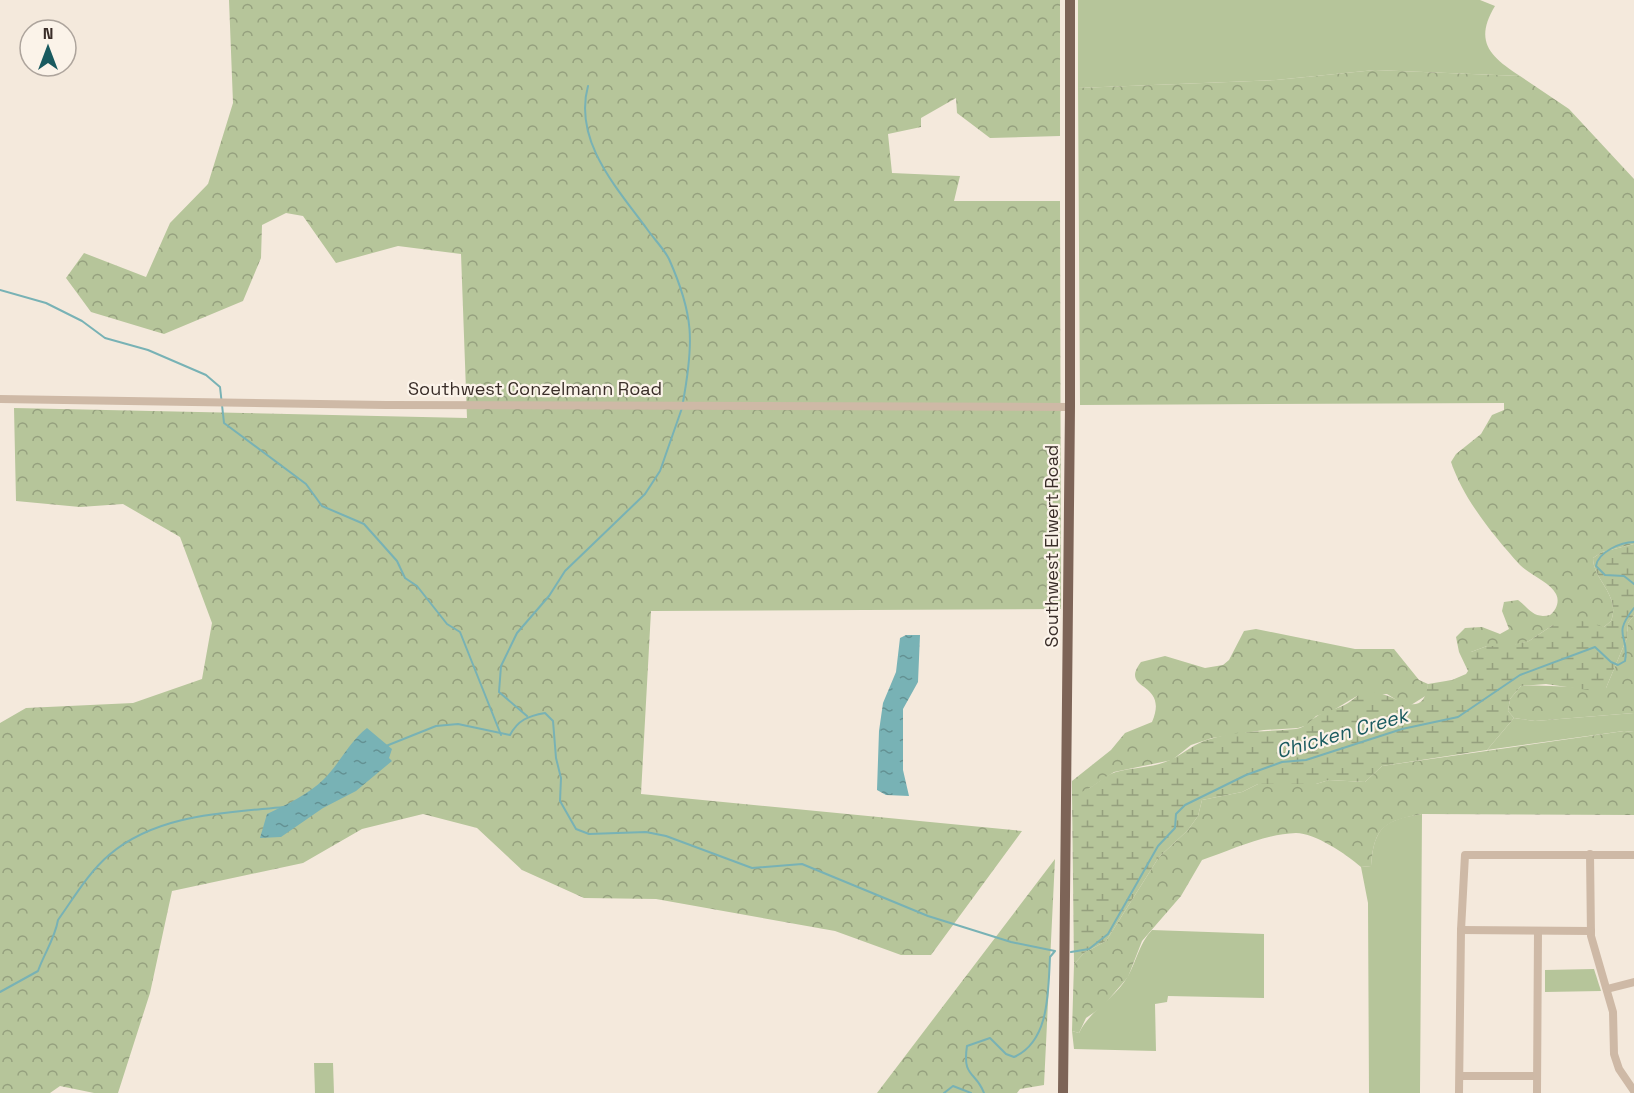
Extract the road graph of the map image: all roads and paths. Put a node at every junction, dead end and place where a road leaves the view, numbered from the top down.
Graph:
1 (1070, 0) edge
2 (0, 399) edge
3 (1070, 406) junction
4 (1590, 854) junction
5 (1634, 855) edge
6 (1461, 930) junction
7 (1538, 931) junction
8 (1590, 932) junction
9 (1634, 982) edge
10 (1607, 989) junction
11 (1460, 1076) junction
12 (1537, 1076) junction
13 (1634, 1091) edge
14 (1063, 1093) edge
15 (1459, 1093) edge
16 (1537, 1093) edge

1 - 3 main road, Southwest Elwert Road
2 - 3 street, Southwest Conzelmann Road
3 - 14 main road, Southwest Elwert Road
4 - 5 street
4 - 6 street
4 - 8 street
6 - 7 street
6 - 11 street
7 - 8 street
7 - 12 street
8 - 10 street
9 - 10 street
10 - 13 street
11 - 12 street
11 - 15 street
12 - 16 street

